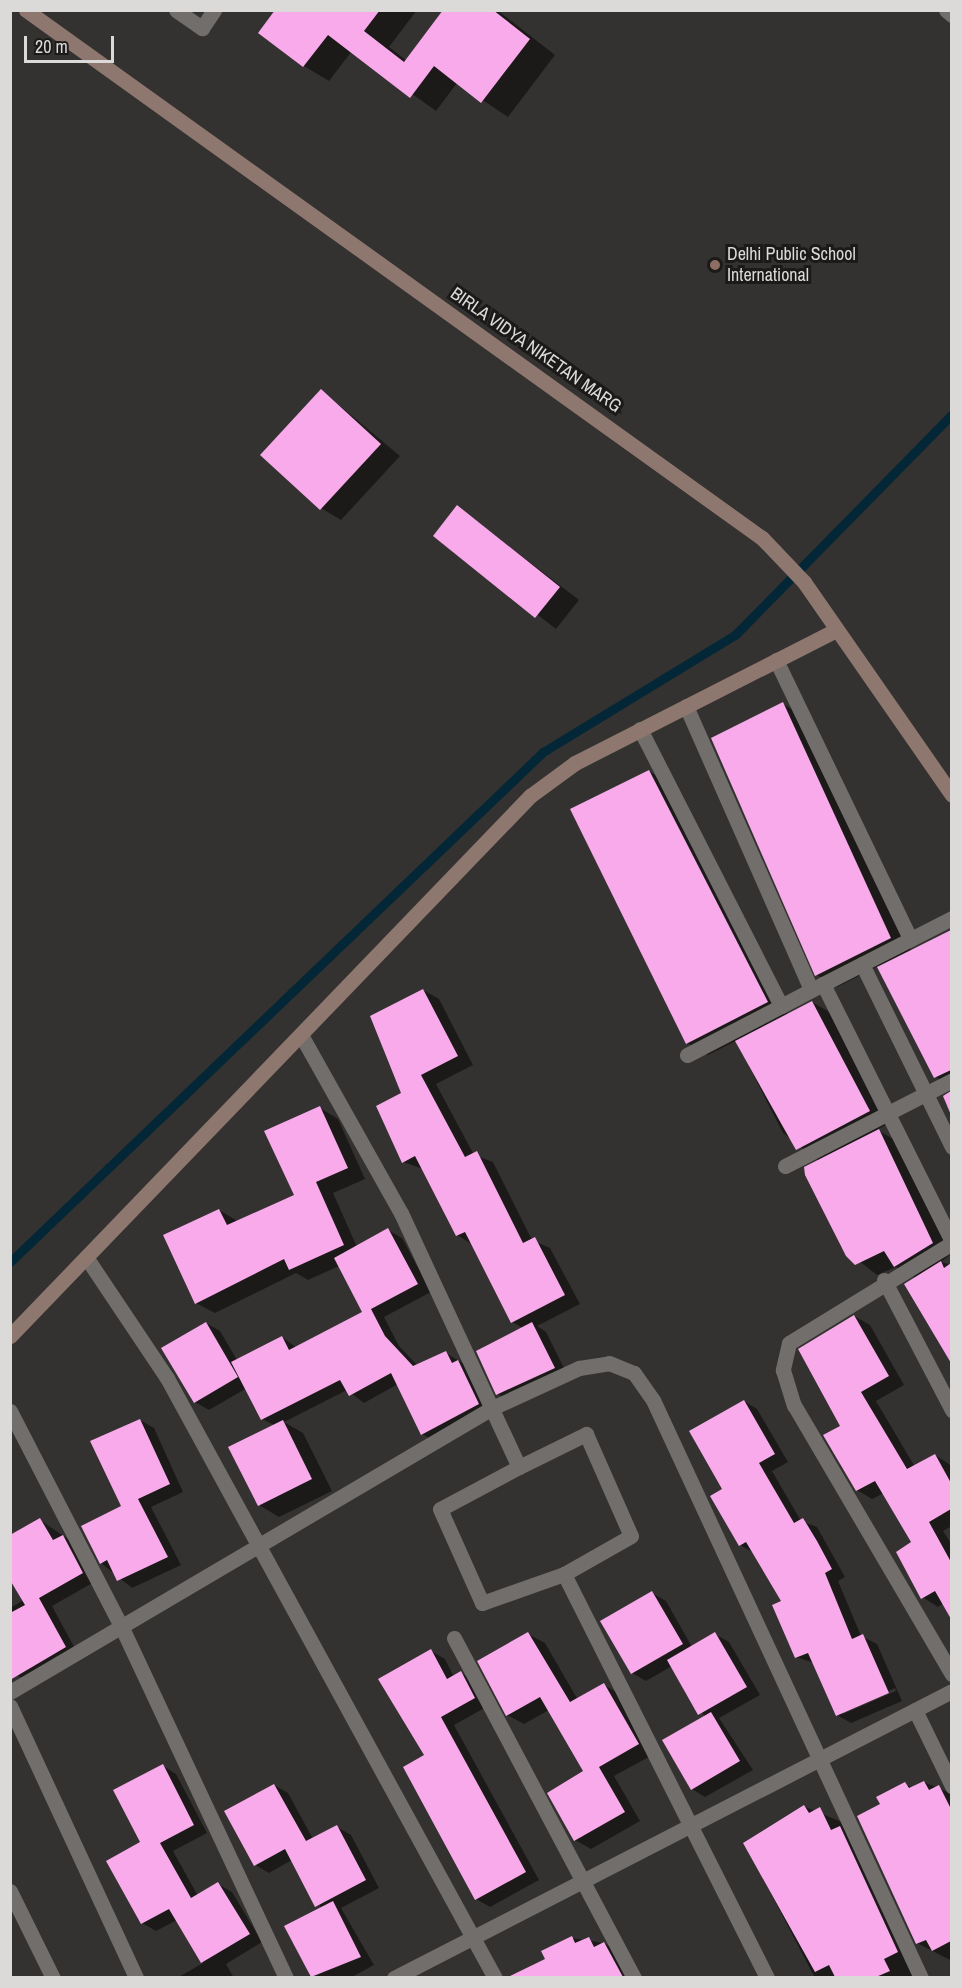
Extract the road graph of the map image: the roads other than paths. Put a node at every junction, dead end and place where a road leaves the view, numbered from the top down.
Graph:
1 (26, 10) edge
2 (176, 10) edge
3 (214, 10) edge
4 (946, 10) edge
5 (951, 15) edge
6 (836, 630) junction
7 (776, 660) junction
8 (686, 706) junction
9 (640, 729) junction
10 (951, 795) edge
11 (951, 918) edge
12 (910, 939) junction
13 (862, 964) junction
14 (817, 987) junction
15 (781, 1006) junction
16 (301, 1035) junction
17 (687, 1055) dead end
18 (951, 1080) edge
19 (925, 1094) junction
20 (888, 1114) junction
21 (951, 1147) edge
22 (785, 1166) dead end
23 (951, 1243) edge
24 (86, 1257) junction
25 (884, 1280) junction
26 (10, 1336) edge
27 (492, 1408) junction
28 (951, 1410) edge
29 (10, 1411) edge
30 (519, 1467) junction
31 (261, 1546) junction
32 (564, 1574) junction
33 (123, 1630) junction
34 (454, 1638) dead end
35 (951, 1674) edge
36 (951, 1691) edge
37 (10, 1692) edge
38 (10, 1706) edge
39 (915, 1710) junction
40 (822, 1758) junction
41 (951, 1786) edge
42 (691, 1825) junction
43 (581, 1881) junction
44 (10, 1892) edge
45 (474, 1937) junction
46 (53, 1977) edge
47 (136, 1977) edge
48 (286, 1977) edge
49 (394, 1977) edge
50 (495, 1977) edge
51 (634, 1977) edge
52 (767, 1977) edge
53 (921, 1977) edge

1 - 6 street, BIRLA VIDYA NIKETAN MARG
2 - 3 street
4 - 5 street
6 - 7 street
6 - 10 street, BIRLA VIDYA NIKETAN MARG
7 - 8 street
7 - 12 street
8 - 9 street
8 - 14 street
9 - 15 street
9 - 16 street
11 - 12 street
12 - 13 street
13 - 14 street
13 - 19 street
14 - 15 street
14 - 20 street
15 - 17 street
16 - 24 street
16 - 27 street
18 - 19 street
19 - 20 street
19 - 21 street
20 - 22 street
20 - 23 street
23 - 25 street
24 - 26 street
24 - 31 street
25 - 28 street
25 - 35 street
27 - 30 street
27 - 31 street
27 - 40 street
29 - 33 street
30 - 32 street
30 - 32 street
31 - 33 street
31 - 45 street
32 - 42 street
33 - 37 street
33 - 48 street
34 - 43 street
36 - 39 street
38 - 47 street
39 - 40 street
39 - 41 street
40 - 42 street
40 - 53 street
42 - 43 street
42 - 52 street
43 - 45 street
43 - 51 street
44 - 46 street
45 - 49 street
45 - 50 street

